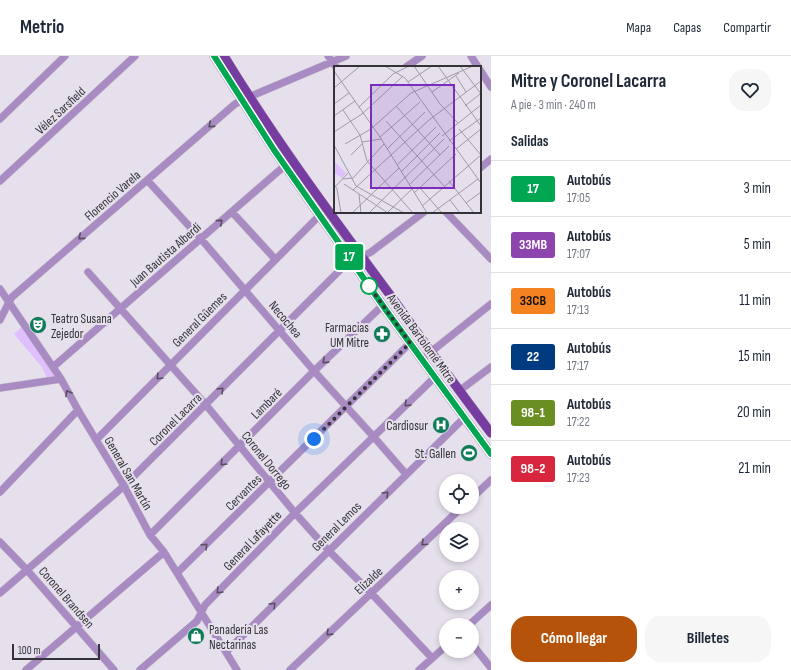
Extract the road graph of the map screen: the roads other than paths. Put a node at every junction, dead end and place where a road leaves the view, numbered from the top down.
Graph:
1 (65, 56) edge
2 (136, 56) edge
3 (214, 56) edge
4 (224, 56) edge
5 (346, 56) edge
6 (422, 56) edge
7 (471, 56) edge
8 (332, 62) edge
9 (407, 66) edge
10 (477, 66) edge
11 (481, 72) edge
12 (491, 87) edge
13 (245, 99) junction
14 (0, 119) edge
15 (491, 159) edge
16 (288, 163) junction
17 (481, 167) edge
18 (147, 180) junction
19 (0, 181) edge
20 (232, 212) junction
21 (423, 213) edge
22 (447, 213) edge
23 (320, 215) junction
24 (201, 239) junction
25 (361, 257) junction
26 (275, 259) junction
27 (491, 259) edge
28 (352, 262) junction
29 (88, 272) dead end
30 (0, 289) edge
31 (246, 290) junction
32 (9, 302) junction
33 (491, 304) edge
34 (383, 305) junction
35 (120, 309) junction
36 (0, 320) edge
37 (281, 331) junction
38 (410, 343) junction
39 (431, 352) junction
40 (422, 359) junction
41 (170, 365) junction
42 (53, 367) junction
43 (491, 367) edge
44 (314, 371) junction
45 (435, 377) junction
46 (61, 379) junction
47 (0, 388) edge
48 (459, 391) junction
49 (206, 405) junction
50 (347, 406) junction
51 (78, 410) junction
52 (464, 418) junction
53 (491, 433) edge
54 (373, 436) junction
55 (96, 440) junction
56 (240, 446) junction
57 (491, 454) edge
58 (406, 474) junction
59 (491, 480) edge
60 (270, 482) junction
61 (124, 486) junction
62 (479, 491) edge
63 (0, 492) edge
64 (295, 513) junction
65 (455, 514) edge
66 (150, 535) junction
67 (0, 542) edge
68 (329, 551) junction
69 (164, 552) junction
70 (27, 570) junction
71 (178, 574) junction
72 (0, 593) edge
73 (371, 593) junction
74 (491, 605) edge
75 (201, 612) junction
76 (477, 618) edge
77 (76, 626) junction
78 (226, 652) junction
79 (439, 652) edge
80 (479, 653) edge
81 (432, 658) junction
82 (491, 668) edge
83 (26, 670) edge
84 (114, 670) edge
85 (140, 670) edge
86 (236, 670) edge
87 (290, 670) edge
88 (419, 670) edge

1 - 14 street
2 - 19 street, Vélez Sarsfield
3 - 13 main road, Avenida Bartolomé Mitre
4 - 13 main road, Avenida Bartolomé Mitre
5 - 8 street, Florencio Varela
6 - 9 street
7 - 10 street
8 - 13 street, Florencio Varela
11 - 12 street
13 - 16 main road, Avenida Bartolomé Mitre
13 -> 18 street, Florencio Varela
15 - 17 street
16 - 20 street, Juan Bautista Alberdi
16 - 23 main road, Avenida Bartolomé Mitre
16 - 25 main road, Avenida Bartolomé Mitre
18 - 24 street, Necochea
18 -> 32 street, Florencio Varela
24 -> 20 street, Juan Bautista Alberdi
20 - 26 street
21 - 25 street, Coronel Lacarra
22 - 27 street
23 - 26 street, General Güemes
23 - 28 main road, Avenida Bartolomé Mitre
24 - 31 street, Necochea
24 - 35 street, Juan Bautista Alberdi
25 - 28 street, Coronel Lacarra
25 - 39 main road, Avenida Bartolomé Mitre
26 - 31 street, General Güemes
28 - 34 main road, Avenida Bartolomé Mitre
28 - 37 street, Coronel Lacarra
29 - 35 street, Coronel Dorrego
30 - 32 street, General San Martín
31 - 37 street, Necochea
31 - 41 street, General Güemes
32 - 36 street, Florencio Varela
32 - 42 street, General San Martín
33 - 39 street
34 - 38 main road, Avenida Bartolomé Mitre
34 -> 44 street, Lambaré
35 - 41 street, Coronel Dorrego
35 - 42 street, Juan Bautista Alberdi
37 - 44 street, Necochea
49 -> 37 street, Coronel Lacarra
38 - 40 main road, Avenida Bartolomé Mitre
38 - 50 street, Cervantes
39 - 40 street
39 - 48 main road, Avenida Bartolomé Mitre
40 - 45 main road, Avenida Bartolomé Mitre
41 - 49 street, Coronel Dorrego
41 -> 55 street, General Güemes
42 - 46 street, General San Martín
43 - 48 street
44 - 50 street, Necochea
44 - 56 street, Lambaré
45 - 52 main road, Avenida Bartolomé Mitre
45 -> 54 street, General Lafayette
46 - 47 street
51 -> 46 street, General San Martín
48 - 53 main road, Avenida Bartolomé Mitre
49 - 56 street, Coronel Dorrego
49 - 61 street, Coronel Lacarra
50 - 54 street, Necochea
50 - 60 street, Cervantes
51 - 55 street, General San Martín
51 - 63 street
52 - 57 main road, Avenida Bartolomé Mitre
52 - 58 street, General Lemos
54 - 58 street, Necochea
54 - 64 street, General Lafayette
55 - 61 street, General San Martín
56 - 60 street, Coronel Dorrego
56 -> 66 street, Lambaré
68 -> 58 street, General Lemos
59 - 62 street
60 - 64 street, Coronel Dorrego
71 -> 60 street, Cervantes
61 - 66 street, General San Martín
61 - 70 street, Coronel Lacarra
64 - 68 street, Coronel Dorrego
64 -> 75 street, General Lafayette
65 -> 73 street, Elizalde
66 - 69 street, General San Martín
67 - 70 street, Coronel Brandsen
68 - 73 street, Coronel Dorrego
78 -> 68 street, General Lemos
69 - 71 street, General San Martín
69 - 77 street
70 - 72 street, Coronel Lacarra
70 - 77 street, Coronel Brandsen
71 - 75 street, General San Martín
73 - 81 street, Coronel Dorrego
73 -> 87 street, Elizalde
74 - 76 street
75 - 78 street, General San Martín
75 - 85 street, General Lafayette
77 - 83 street
77 - 84 street, Coronel Brandsen
78 - 86 street, General San Martín
79 - 81 street
80 - 82 street
81 - 88 street

